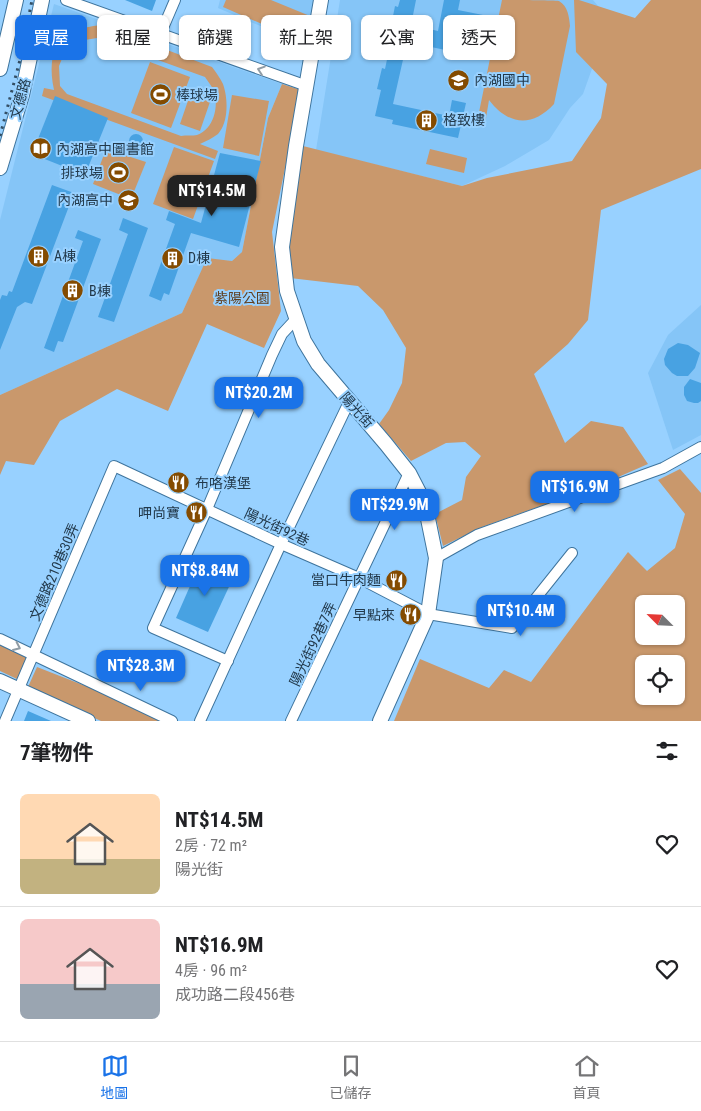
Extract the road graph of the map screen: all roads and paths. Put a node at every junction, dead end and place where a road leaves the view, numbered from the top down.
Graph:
1 (16, 0) edge
2 (42, 0) edge
3 (66, 0) edge
4 (175, 0) edge
5 (321, 0) edge
6 (106, 15) edge
7 (169, 15) edge
8 (169, 38) edge
9 (0, 69) edge
10 (306, 86) junction
11 (0, 168) edge
12 (295, 320) junction
13 (349, 402) junction
14 (701, 446) edge
15 (114, 466) joint
16 (409, 473) junction
17 (207, 510) junction
18 (280, 544) junction
19 (572, 553) dead end
20 (436, 558) junction
21 (359, 578) junction
22 (428, 614) junction
23 (0, 639) edge
24 (33, 654) junction
25 (228, 661) junction
26 (0, 681) edge
27 (18, 689) junction
28 (4, 721) edge
29 (88, 721) edge
30 (172, 721) edge
31 (200, 721) edge
32 (291, 721) edge
33 (380, 721) edge

1 - 9 street, 文德路
2 - 11 street, 文德路
3 - 6 street
4 - 7 street
5 - 10 street, 陽光街
10 -> 8 street
10 - 12 street, 陽光街
12 - 13 street, 陽光街
12 - 17 street
13 - 16 street, 陽光街
13 - 18 street
14 - 20 street
15 - 17 street, 陽光街92巷
15 - 24 street, 文德路210巷30弄
16 - 20 street, 陽光街
16 - 21 street, 陽光街92巷7弄
17 - 18 street, 陽光街92巷
17 - 25 street
18 - 21 street, 陽光街92巷
18 - 25 street
19 - 22 street, 陽光街92巷
20 - 22 street, 陽光街
21 - 22 street, 陽光街92巷
21 - 32 street, 陽光街92巷7弄
22 - 33 street, 陽光街
23 -> 24 street
24 - 27 street, 文德路210巷30弄
24 - 30 street
25 - 31 street
26 - 27 street
27 - 28 street, 文德路210巷30弄
27 - 29 street

